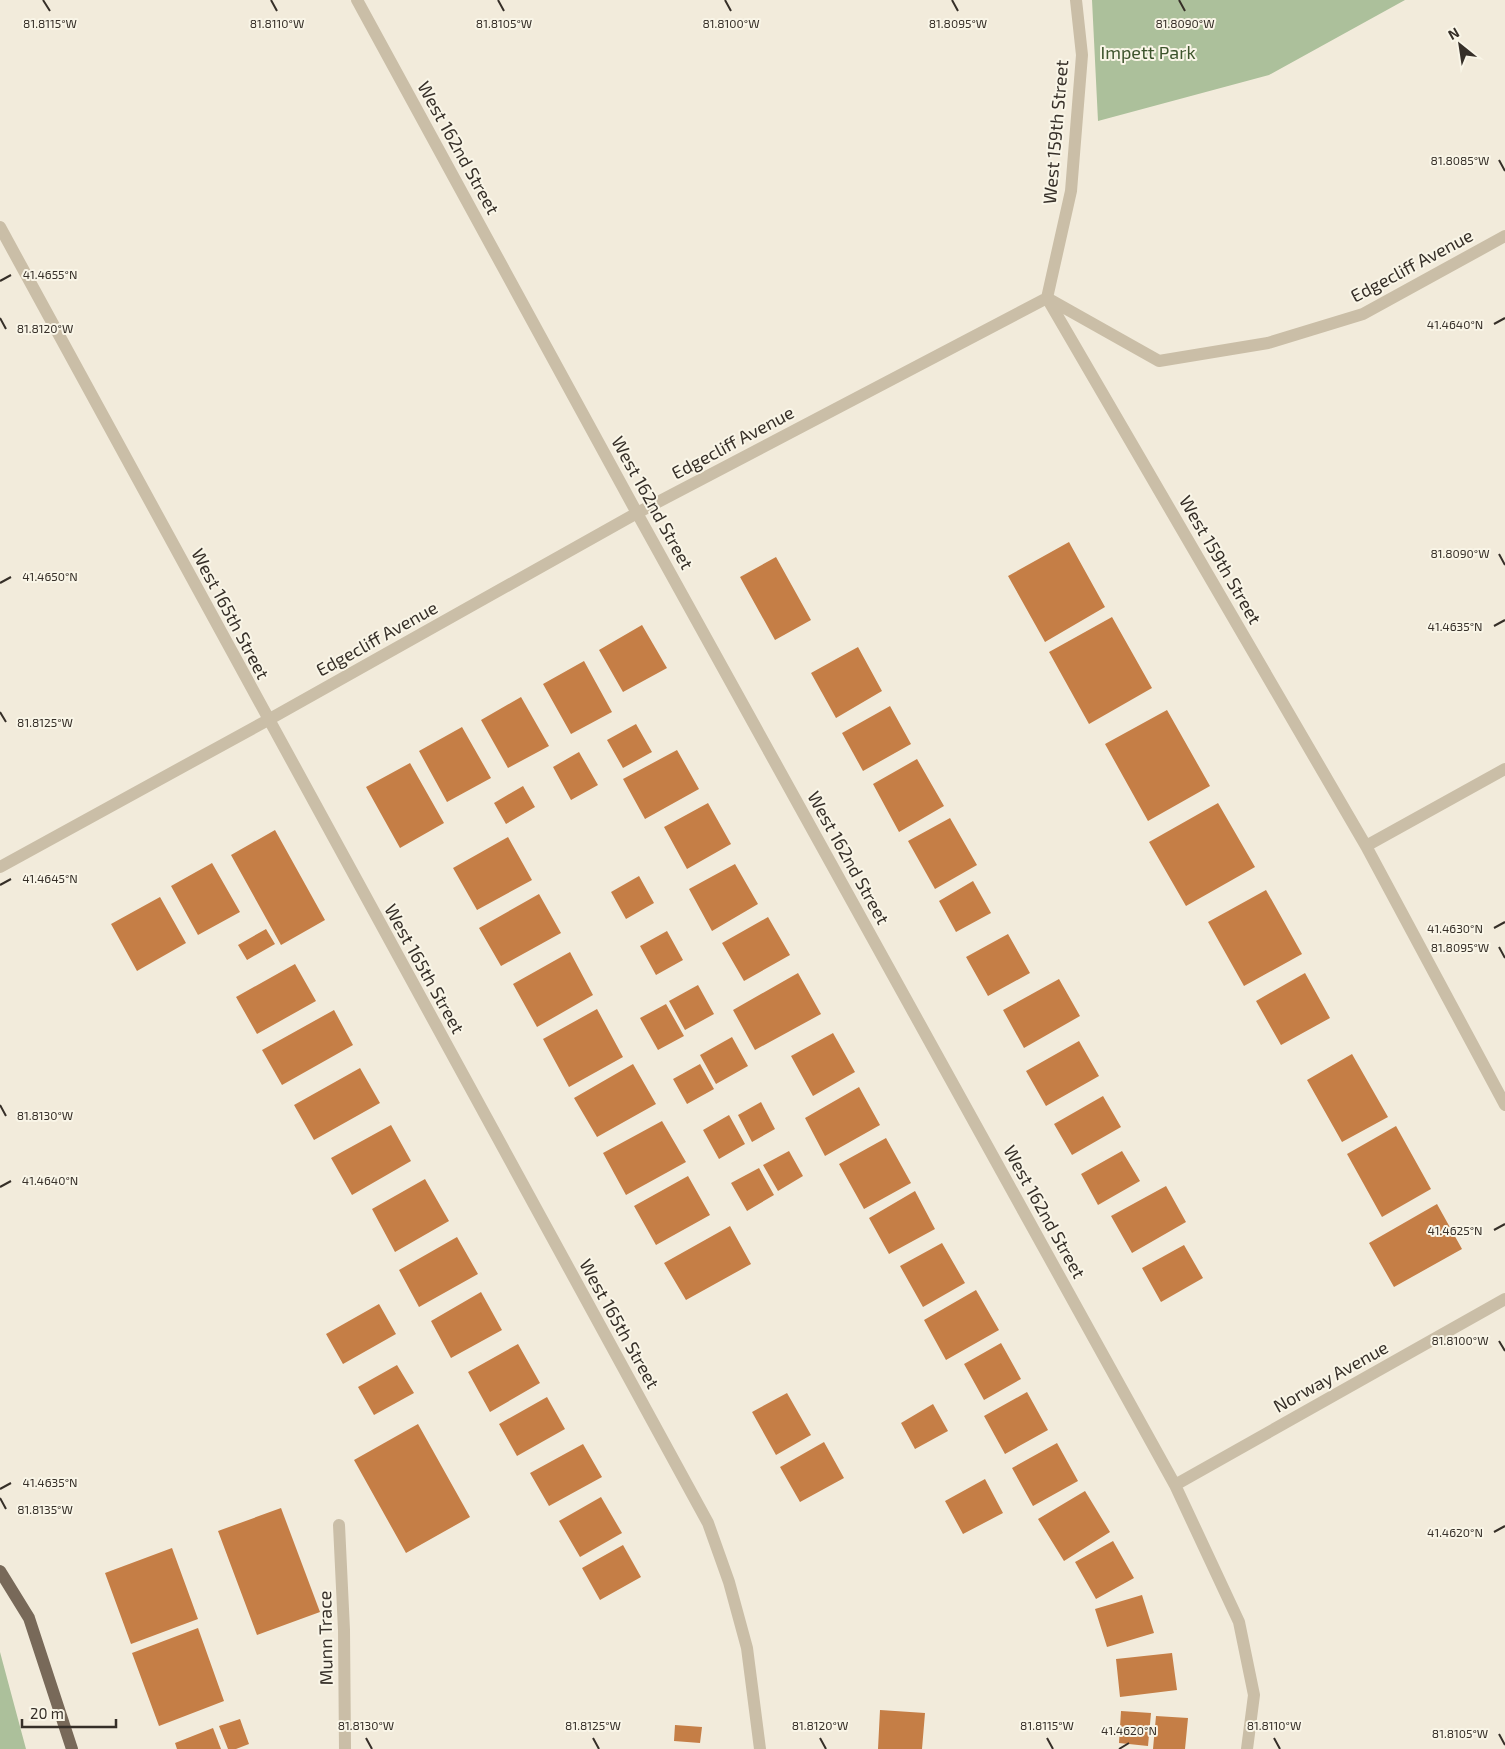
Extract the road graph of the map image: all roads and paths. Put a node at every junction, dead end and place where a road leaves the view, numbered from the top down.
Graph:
1 (357, 0) edge
2 (1076, 0) edge
3 (0, 227) edge
4 (1505, 236) edge
5 (1047, 298) junction
6 (637, 513) junction
7 (268, 720) junction
8 (1505, 769) edge
9 (1366, 846) junction
10 (0, 867) edge
11 (1505, 1104) edge
12 (1505, 1300) edge
13 (1175, 1485) junction
14 (339, 1525) dead end
15 (0, 1571) edge
16 (72, 1749) edge
17 (345, 1749) edge
18 (760, 1749) edge
19 (1248, 1749) edge

1 - 6 street, West 162nd Street
2 - 5 street, West 159th Street
3 - 7 street, West 165th Street
4 - 5 street, Edgecliff Avenue
5 - 6 street, Edgecliff Avenue
5 - 9 street, West 159th Street
6 - 7 street, Edgecliff Avenue
6 - 13 street, West 162nd Street
7 - 10 street, Edgecliff Avenue
7 - 18 street, West 165th Street
8 - 9 street
9 - 11 street, West 159th Street
12 - 13 street, Norway Avenue
13 - 19 street, West 162nd Street
14 - 17 street, Munn Trace
15 - 16 main road

